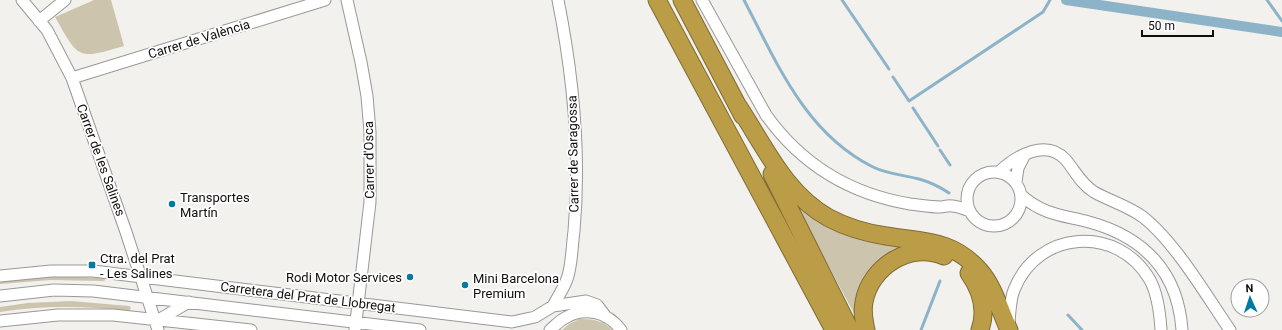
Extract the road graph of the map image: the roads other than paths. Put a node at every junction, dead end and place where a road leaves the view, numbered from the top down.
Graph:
1 (22, 0) edge
2 (65, 0) edge
3 (325, 0) edge
4 (347, 0) edge
5 (558, 0) edge
6 (658, 0) edge
7 (682, 0) edge
8 (702, 0) edge
9 (39, 21) junction
10 (72, 78) junction
11 (738, 106) junction
12 (1025, 154) junction
13 (999, 172) junction
14 (1016, 182) junction
15 (967, 196) junction
16 (1022, 196) junction
17 (952, 206) junction
18 (970, 211) junction
19 (774, 220) junction
20 (0, 276) edge
21 (141, 277) junction
22 (0, 289) edge
23 (26, 292) junction
24 (0, 296) edge
25 (148, 298) junction
26 (188, 302) junction
27 (360, 303) junction
28 (553, 306) junction
29 (606, 317) junction
30 (0, 321) edge
31 (158, 322) edge
32 (356, 326) edge
33 (553, 328) edge
34 (251, 330) edge
35 (420, 330) edge
36 (621, 330) edge
37 (825, 330) edge
38 (834, 330) edge
39 (850, 330) edge
40 (866, 330) edge
41 (980, 330) edge
42 (1009, 330) edge
43 (1160, 330) edge
44 (1182, 330) edge
45 (1230, 330) edge

1 - 9 street, Carrer de les Salines
2 - 9 street
3 - 10 street, Carrer de València
4 - 27 street, Carrer d'Osca
5 - 28 street, Carrer de Saragossa
6 - 19 highway
7 - 11 highway
8 - 17 street
9 - 10 street, Carrer de les Salines
10 - 21 street, Carrer de les Salines
11 - 39 highway
11 - 42 highway
12 - 13 street
12 - 14 street
12 - 45 street
13 - 14 street
13 - 15 street
14 - 16 street
15 - 17 street
15 - 18 street
16 - 18 street
16 - 44 street
17 - 18 street
19 - 37 highway
19 - 38 highway
20 - 21 street, Carretera del Prat de Llobregat
21 - 25 street, Carrer de les Salines
21 - 27 street, Carretera del Prat de Llobregat
22 - 23 street
23 - 24 street
23 - 25 street
25 - 26 street
25 - 31 street, Carrer de les Salines
26 - 31 street
26 - 32 street
27 - 28 street, Carretera del Prat de Llobregat
27 - 32 street, Carrer d'Osca
28 - 29 street, Carretera del Prat de Llobregat
29 - 33 street
29 - 36 street, Carretera del Prat de Llobregat
30 - 31 street
31 - 34 street
32 - 35 street
40 - 41 highway
42 - 43 street

